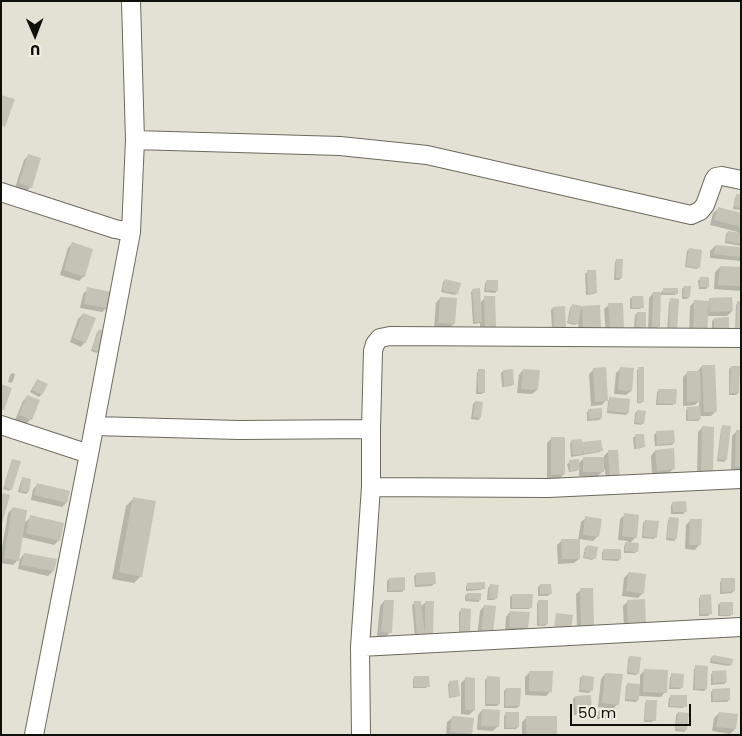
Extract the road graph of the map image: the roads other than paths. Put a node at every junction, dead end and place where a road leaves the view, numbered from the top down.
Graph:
1 (131, 1) edge
2 (135, 140) junction
3 (741, 180) edge
4 (1, 192) edge
5 (131, 232) junction
6 (741, 338) edge
7 (1, 425) edge
8 (94, 426) junction
9 (371, 429) junction
10 (89, 454) junction
11 (741, 479) edge
12 (371, 487) junction
13 (741, 627) edge
14 (360, 647) junction
15 (34, 735) edge
16 (361, 735) edge

1 - 2 street
2 - 3 street
2 - 5 street
4 - 5 street
5 - 8 street
6 - 9 street
7 - 10 street
8 - 9 street
8 - 10 street
9 - 12 street
10 - 15 street
11 - 12 street
12 - 14 street
13 - 14 street
14 - 16 street

